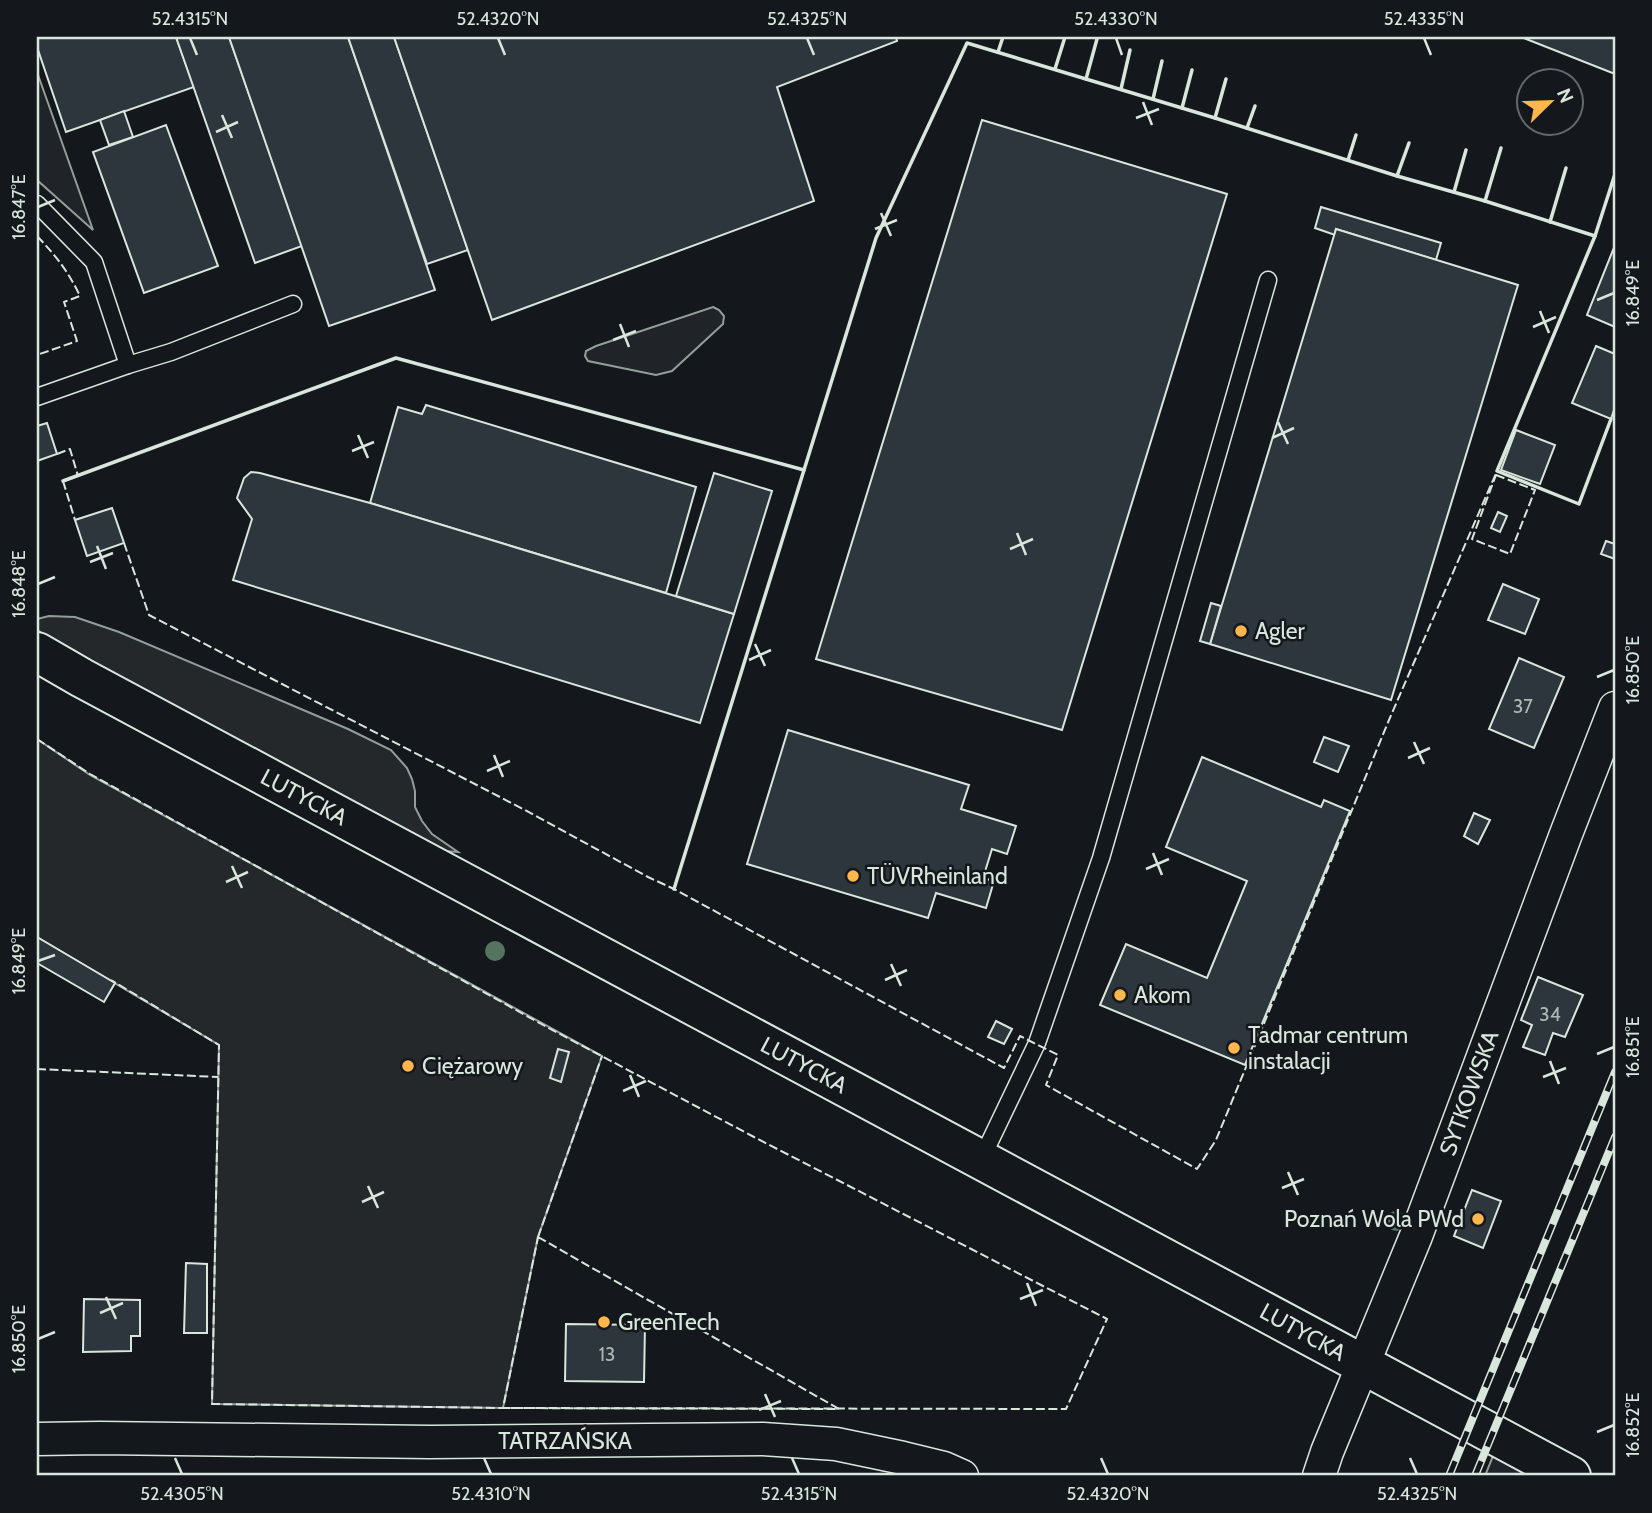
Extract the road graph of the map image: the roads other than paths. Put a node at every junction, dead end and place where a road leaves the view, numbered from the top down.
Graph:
1 (37, 204) edge
2 (1268, 279) dead end
3 (293, 304) dead end
4 (128, 365) junction
5 (37, 397) edge
6 (37, 652) edge
7 (1615, 708) edge
8 (981, 1160) junction
9 (1363, 1365) junction
10 (37, 1439) edge
11 (962, 1476) edge
12 (1319, 1476) edge
13 (1571, 1476) edge

1 - 4 lane
2 - 8 lane
3 - 4 lane
4 - 5 lane
6 - 8 main road, LUTYCKA
7 - 9 street, SYTKOWSKA
8 - 9 main road, LUTYCKA
9 - 12 street, SYTKOWSKA
9 - 13 main road, LUTYCKA
10 - 11 street, TATRZAŃSKA

